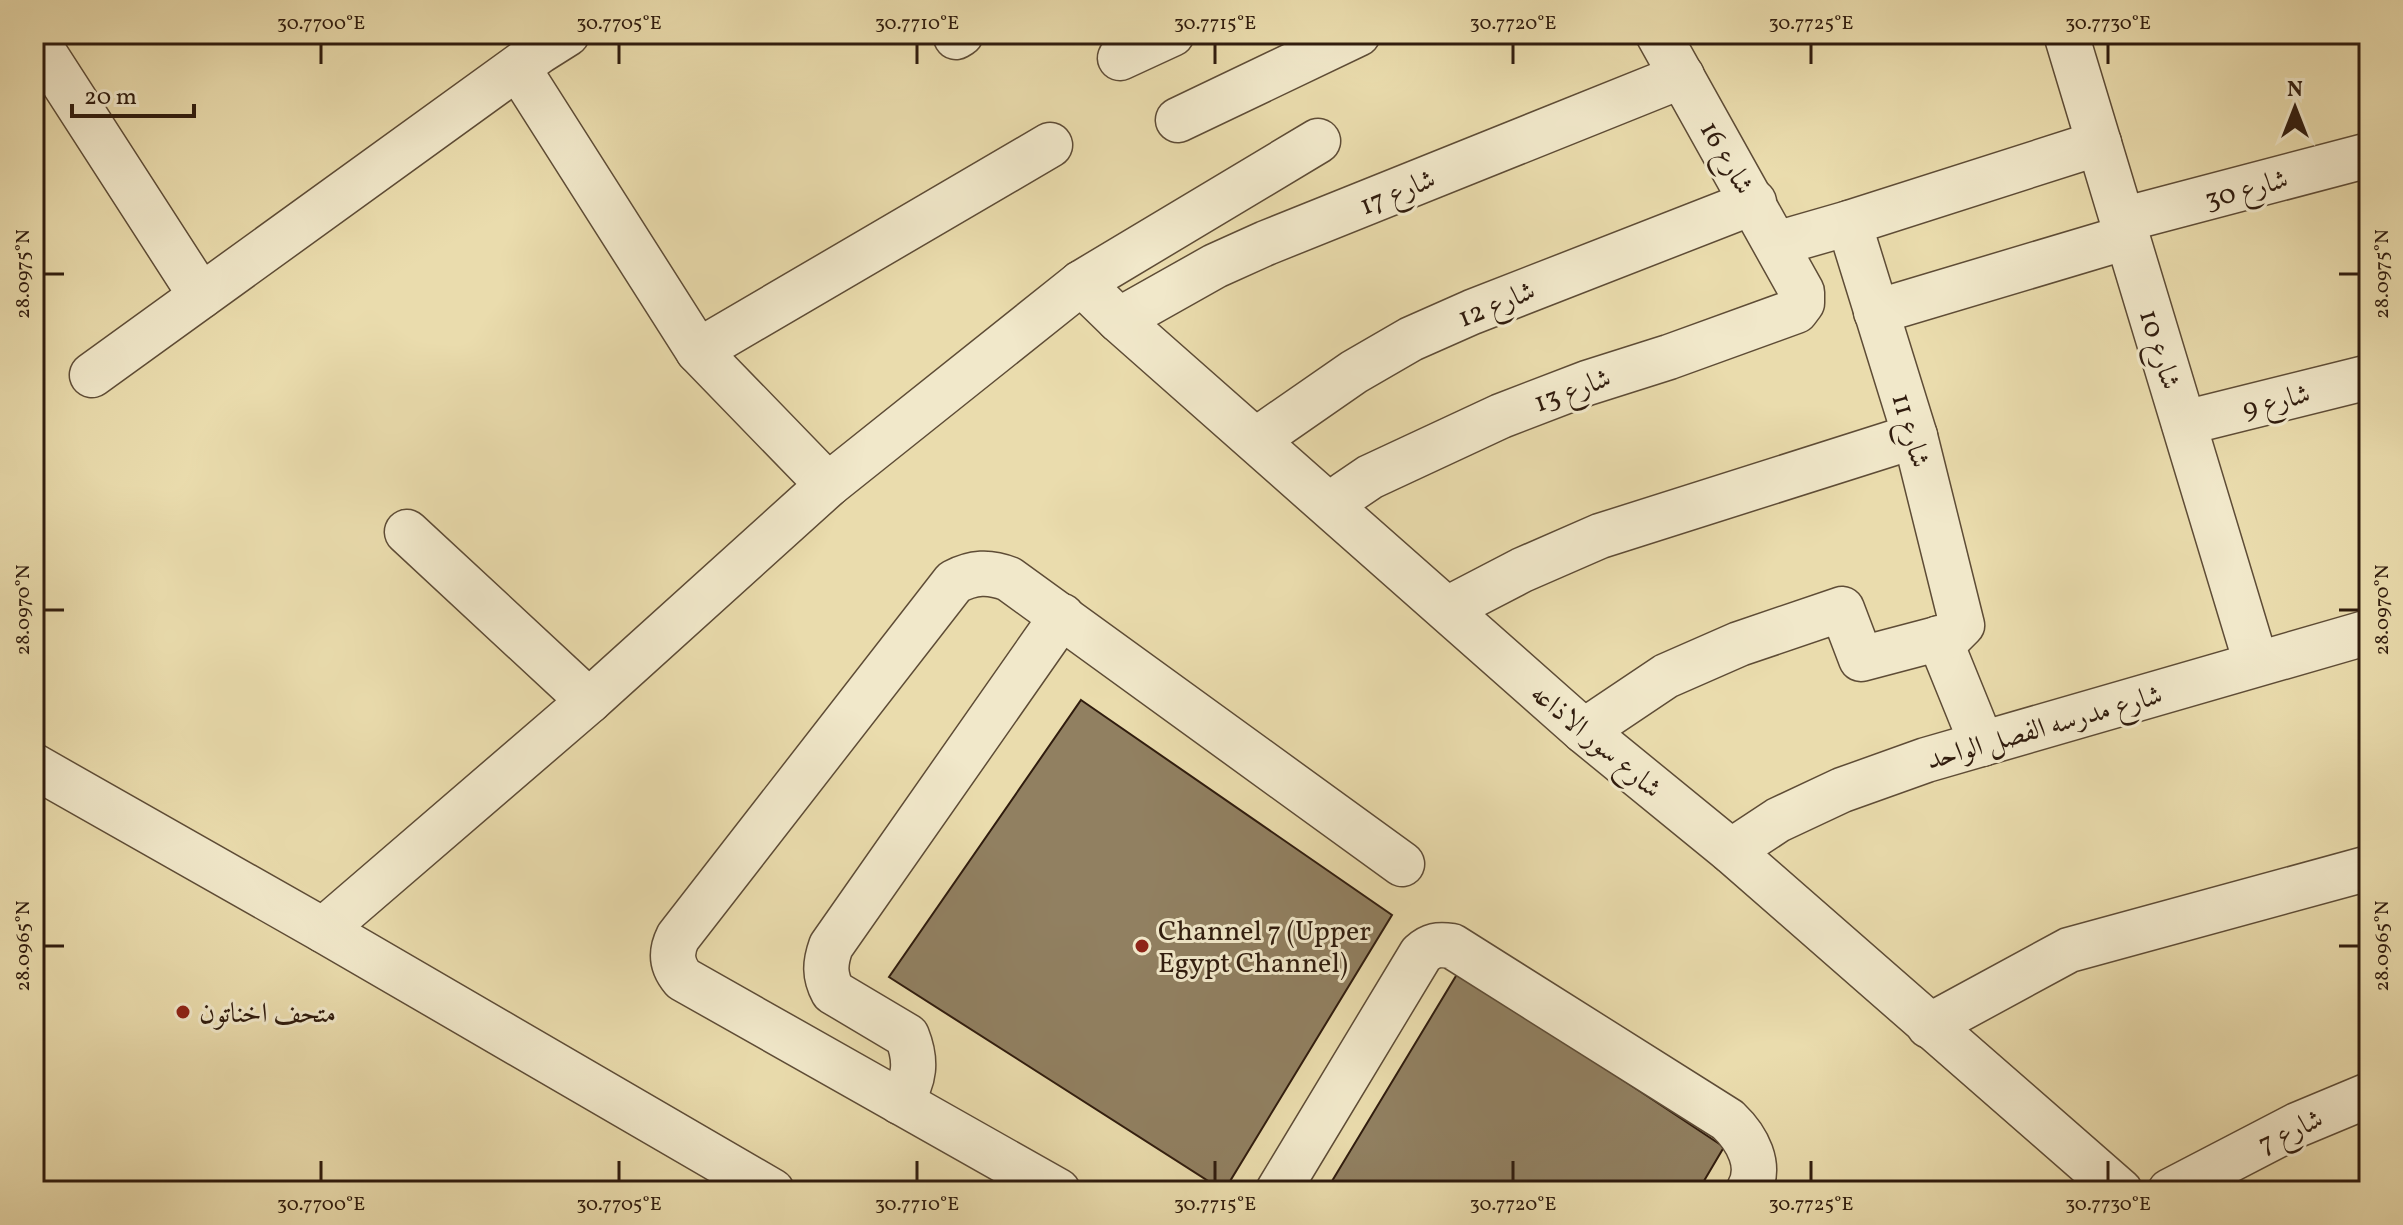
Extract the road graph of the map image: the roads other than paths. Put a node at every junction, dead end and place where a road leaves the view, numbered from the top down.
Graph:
1 (1172, 34) edge
2 (1358, 34) edge
3 (1658, 34) edge
4 (2066, 34) edge
5 (34, 37) edge
6 (538, 47) edge
7 (1120, 58) dead end
8 (1682, 76) junction
9 (1178, 120) dead end
10 (1318, 141) dead end
11 (2099, 143) junction
12 (1050, 145) dead end
13 (2369, 155) edge
14 (1754, 202) junction
15 (1849, 223) junction
16 (2125, 228) junction
17 (1776, 244) junction
18 (1796, 282) joint
19 (1081, 283) junction
20 (201, 296) junction
21 (1876, 312) junction
22 (1119, 320) junction
23 (698, 351) junction
24 (92, 375) dead end
25 (2369, 377) edge
26 (2184, 423) junction
27 (1915, 436) junction
28 (1256, 440) junction
29 (828, 485) junction
30 (1332, 507) junction
31 (407, 532) dead end
32 (1447, 609) junction
33 (1062, 616) junction
34 (2369, 632) edge
35 (1946, 636) junction
36 (2256, 663) junction
37 (589, 701) junction
38 (1584, 731) junction
39 (1982, 744) junction
40 (34, 766) edge
41 (1731, 851) junction
42 (1402, 864) dead end
43 (2369, 868) edge
44 (323, 930) junction
45 (1929, 1026) junction
46 (2369, 1095) edge
47 (900, 1102) junction
48 (772, 1191) edge
49 (1058, 1191) edge
50 (1278, 1191) edge
51 (1748, 1191) edge
52 (2120, 1191) edge
53 (2170, 1191) edge

1 - 7 street
2 - 9 street
3 - 8 street, شارع 16
4 - 11 street, شارع 10
5 - 20 street
6 - 20 street
6 - 23 street
8 - 14 street, شارع 16
8 - 22 street, شارع 17
10 - 19 street
11 - 15 street
11 - 16 street, شارع 10
12 - 23 street
13 - 16 street, شارع 30
14 - 17 street, شارع 16
14 - 28 street, شارع 12
15 - 17 street
15 - 21 street, شارع 11
16 - 21 street, شارع 30
16 - 26 street, شارع 10
17 - 18 street, شارع 16
18 - 30 street, شارع 13
19 - 22 street, شارع سور الاذاعه
19 - 29 street
20 - 24 street
21 - 27 street, شارع 11
22 - 28 street, شارع سور الاذاعه
23 - 29 street
25 - 26 street, شارع 9
26 - 36 street, شارع 10
27 - 32 street
27 - 35 street, شارع 11
28 - 30 street, شارع سور الاذاعه
29 - 37 street
30 - 32 street, شارع سور الاذاعه
31 - 37 street
32 - 38 street, شارع سور الاذاعه
33 - 42 street
33 - 47 street
33 - 47 street
34 - 36 street, شارع مدرسه الفصل الواحد
35 - 38 street
35 - 39 street
36 - 39 street, شارع مدرسه الفصل الواحد
37 - 44 street
38 - 41 street, شارع سور الاذاعه
39 - 41 street, شارع مدرسه الفصل الواحد
40 - 44 street
41 - 45 street, شارع سور الاذاعه
43 - 45 street
44 - 48 street
45 - 52 street, شارع سور الاذاعه
46 - 53 street, شارع 7
47 - 49 street
50 - 51 street

